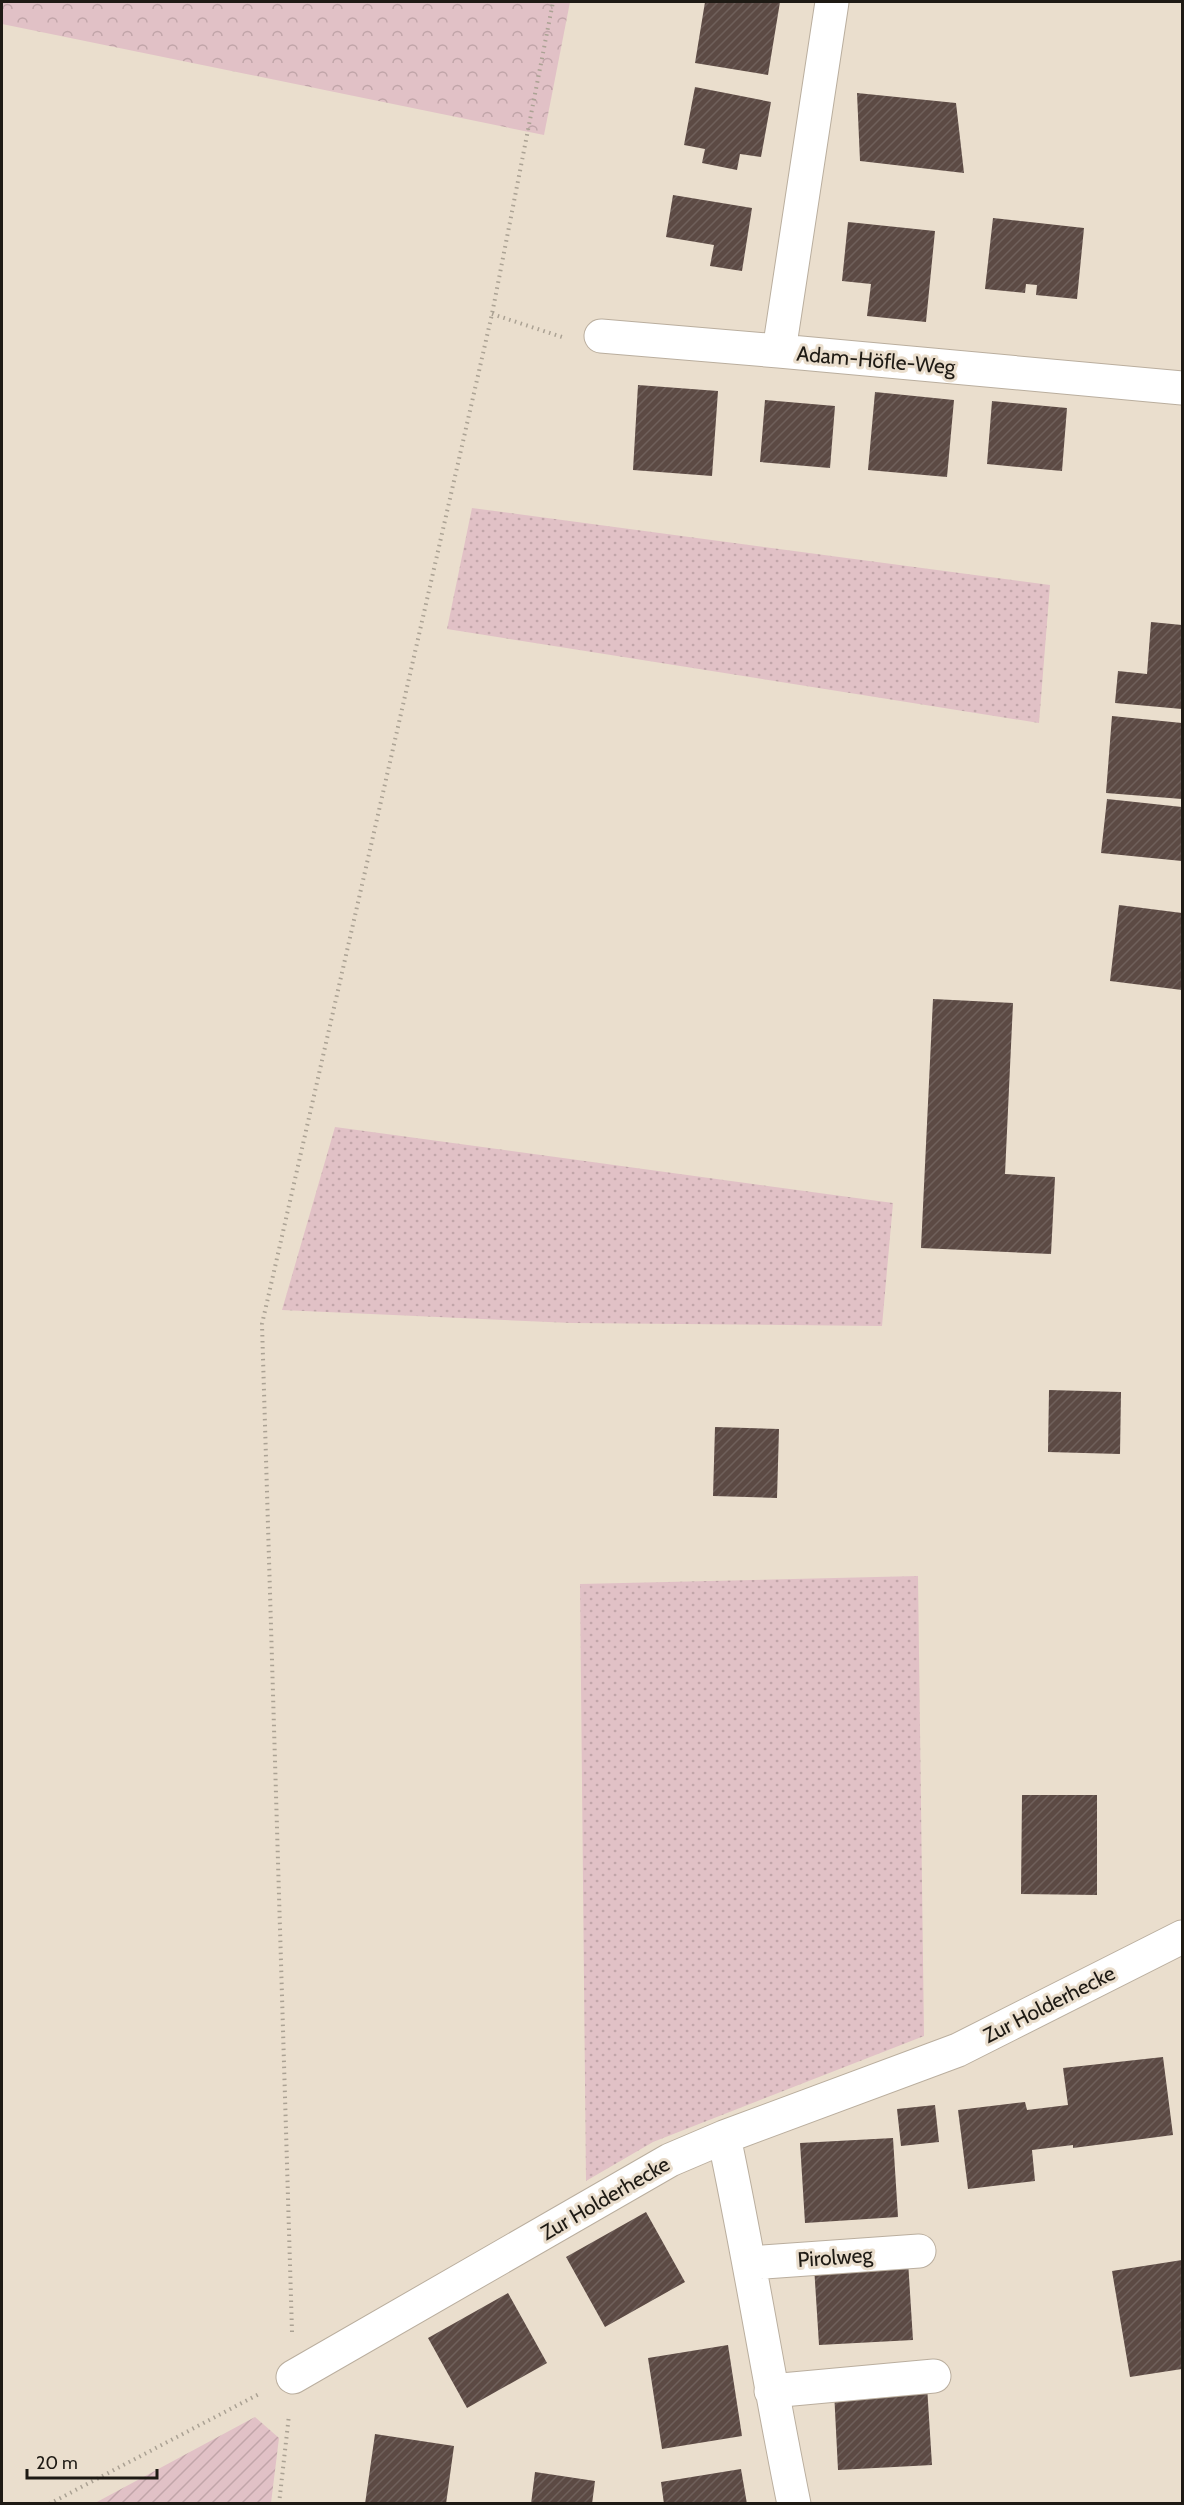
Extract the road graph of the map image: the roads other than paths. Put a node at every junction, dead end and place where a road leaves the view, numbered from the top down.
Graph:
1 (832, 2) edge
2 (601, 336) road end
3 (779, 351) junction
4 (1182, 388) edge
5 (1182, 1937) edge
6 (724, 2137) junction
7 (918, 2251) dead end
8 (750, 2263) junction
9 (934, 2376) dead end
10 (293, 2377) road end
11 (771, 2391) junction
12 (794, 2504) edge

1 - 3 street, Adam-Höfle-Weg
2 - 3 street
3 - 4 street, Adam-Höfle-Weg
5 - 6 street, Zur Holderhecke
6 - 8 street
6 - 10 street, Zur Holderhecke
7 - 8 street, Pirolweg
8 - 11 street
9 - 11 street
11 - 12 street

